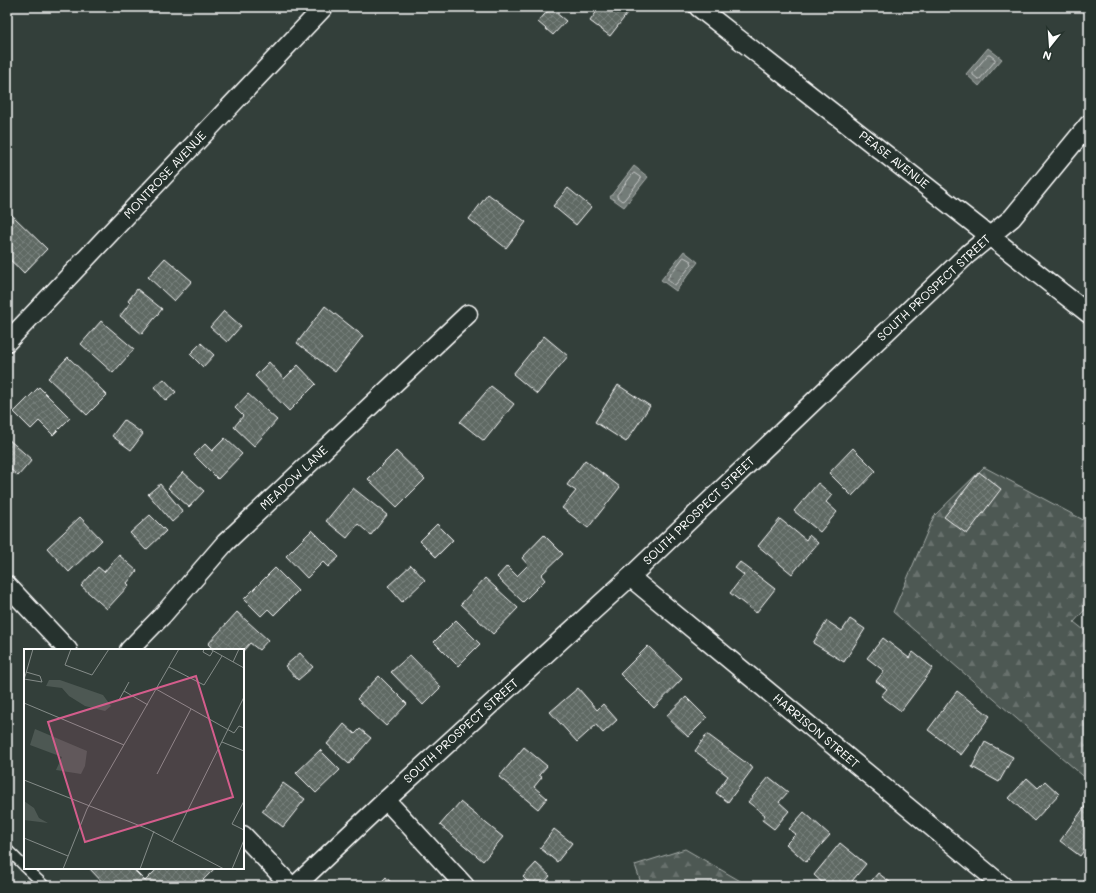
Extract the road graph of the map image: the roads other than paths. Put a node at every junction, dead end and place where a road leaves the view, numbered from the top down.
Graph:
1 (324, 7) edge
2 (698, 7) edge
3 (1089, 124) edge
4 (990, 236) junction
5 (468, 314) dead end
6 (1089, 314) edge
7 (7, 342) edge
8 (630, 577) junction
9 (7, 585) edge
10 (67, 649) edge
11 (129, 649) edge
12 (386, 800) junction
13 (244, 836) edge
14 (7, 849) edge
15 (24, 865) edge
16 (28, 869) edge
17 (45, 886) edge
18 (291, 886) edge
19 (295, 886) edge
20 (465, 886) edge
21 (1003, 886) edge

1 - 7 street, MONTROSE AVENUE
2 - 4 street, PEASE AVENUE
3 - 4 street, SOUTH PROSPECT STREET
4 - 6 street, PEASE AVENUE
4 - 8 street, SOUTH PROSPECT STREET
5 - 11 street, MEADOW LANE
8 - 12 street, SOUTH PROSPECT STREET
8 - 21 street, HARRISON STREET
9 - 10 street
12 - 19 street, SOUTH PROSPECT STREET
12 - 20 street
13 - 18 street
14 - 15 lane
16 - 17 lane

